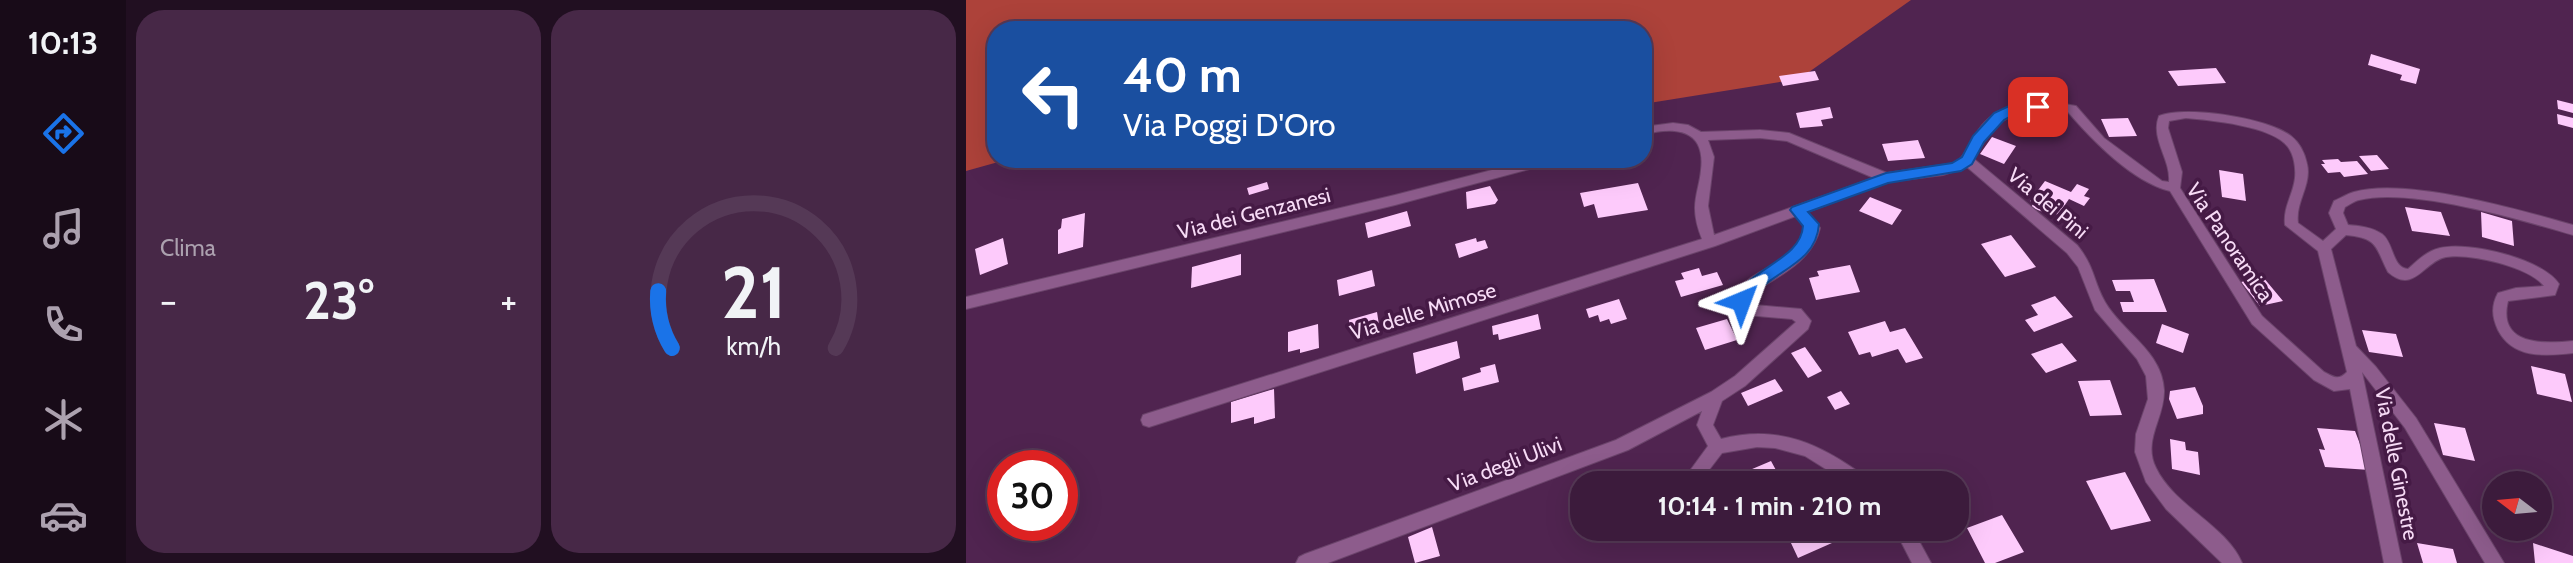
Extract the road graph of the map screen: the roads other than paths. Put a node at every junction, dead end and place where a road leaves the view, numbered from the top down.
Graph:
1 (1652, 128) edge
2 (1697, 135) junction
3 (1967, 160) junction
4 (1518, 168) edge
5 (1886, 178) junction
6 (2174, 188) junction
7 (1798, 210) junction
8 (2343, 230) junction
9 (2573, 230) edge
10 (1710, 242) junction
11 (2323, 248) junction
12 (966, 303) edge
13 (2573, 347) edge
14 (2349, 349) junction
15 (2355, 374) junction
16 (1716, 397) junction
17 (1149, 420) dead end
18 (1717, 447) junction
19 (1698, 471) edge
20 (1843, 471) edge
21 (1910, 541) edge
22 (1320, 561) edge
23 (1923, 563) edge
24 (2232, 563) edge
25 (2393, 563) edge
26 (2495, 563) edge

1 - 2 street
2 - 5 street
2 - 10 street
3 - 5 street
3 - 6 street, Via Panoramica
3 - 24 street, Via dei Pini
4 - 12 street, Via dei Genzanesi
5 - 7 street, Via delle Mimose
6 - 11 street
6 - 15 street, Via Panoramica
7 - 10 street, Via delle Mimose
7 - 16 street, Via degli Ulivi
8 - 9 street
8 - 11 street
8 - 13 street
10 - 17 street, Via delle Mimose
11 - 14 street
14 - 15 street
14 - 26 street
15 - 25 street, Via delle Ginestre
16 - 18 street
16 - 22 street, Via degli Ulivi
18 - 19 street
18 - 20 street
21 - 23 street

